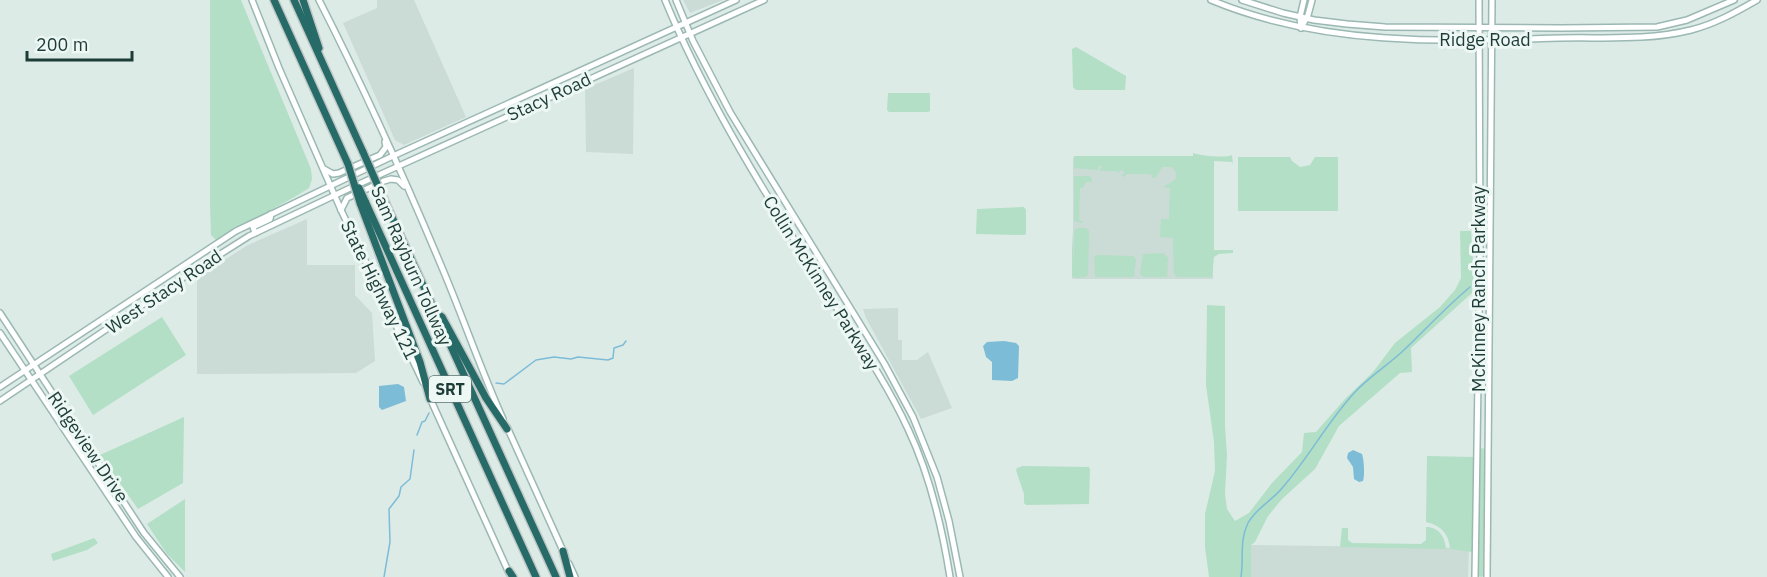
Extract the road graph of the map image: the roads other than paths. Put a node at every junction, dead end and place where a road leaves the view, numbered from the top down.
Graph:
1 (252, 0) edge
2 (274, 0) edge
3 (294, 0) edge
4 (303, 0) edge
5 (319, 0) edge
6 (665, 0) edge
7 (676, 0) edge
8 (736, 0) edge
9 (764, 0) edge
10 (1211, 0) edge
11 (1242, 0) edge
12 (1304, 0) edge
13 (1312, 0) edge
14 (1479, 0) edge
15 (1492, 0) edge
16 (1734, 0) edge
17 (1757, 0) edge
18 (1300, 17) junction
19 (1307, 18) junction
20 (687, 24) junction
21 (1479, 27) junction
22 (1301, 28) junction
23 (1492, 28) junction
24 (677, 29) junction
25 (691, 34) junction
26 (680, 38) junction
27 (1460, 40) junction
28 (1479, 40) junction
29 (1492, 40) junction
30 (1479, 55) junction
31 (327, 74) junction
32 (569, 77) junction
33 (573, 87) junction
34 (385, 140) junction
35 (393, 156) junction
36 (398, 167) junction
37 (324, 169) junction
38 (330, 186) junction
39 (408, 189) junction
40 (334, 195) junction
41 (362, 202) junction
42 (341, 210) junction
43 (271, 214) junction
44 (255, 233) junction
45 (175, 270) junction
46 (181, 279) junction
47 (433, 310) junction
48 (0, 314) edge
49 (0, 333) edge
50 (33, 365) junction
51 (23, 370) junction
52 (40, 376) junction
53 (31, 381) junction
54 (0, 387) edge
55 (430, 399) junction
56 (0, 401) edge
57 (507, 429) junction
58 (136, 520) junction
59 (128, 524) junction
60 (563, 551) junction
61 (511, 575) edge
62 (168, 577) edge
63 (180, 577) edge
64 (536, 577) edge
65 (556, 577) edge
66 (570, 577) edge
67 (575, 577) edge
68 (950, 577) edge
69 (960, 577) edge
70 (1475, 577) edge
71 (1487, 577) edge

1 - 37 main road, State Highway 121
2 - 41 highway, Sam Rayburn Tollway / SRT, bridge
3 - 31 highway, Sam Rayburn Tollway / SRT
4 - 31 highway
5 - 34 main road
6 - 24 main road, Collin McKinney Parkway
7 - 20 main road, Collin McKinney Parkway
8 - 20 main road, Stacy Road
9 - 25 main road, Stacy Road
10 - 22 main road, Ridge Road
11 - 18 main road, Ridge Road
12 - 18 main road
13 - 19 main road
14 - 21 main road, McKinney Ranch Parkway
15 - 23 main road, McKinney Ranch Parkway
16 - 23 main road, Ridge Road
17 - 29 main road, Ridge Road
18 - 19 main road, Ridge Road
18 - 22 main road
19 - 21 main road, Ridge Road
19 - 22 main road
20 - 24 main road, Stacy Road
20 - 25 main road, Collin McKinney Parkway
21 - 23 main road, Ridge Road
21 - 28 main road, McKinney Ranch Parkway
22 - 27 main road, Ridge Road
23 - 29 main road, McKinney Ranch Parkway
24 - 26 main road, Collin McKinney Parkway
24 - 32 main road, Stacy Road
25 - 26 main road, Stacy Road
25 - 69 main road, Collin McKinney Parkway
26 - 33 main road, Stacy Road
26 - 68 main road, Collin McKinney Parkway
27 - 28 main road, Ridge Road
27 - 30 main road
28 - 29 main road, Ridge Road
28 - 30 main road, McKinney Ranch Parkway
29 - 71 main road, McKinney Ranch Parkway
30 - 70 main road, McKinney Ranch Parkway
31 - 47 highway, Sam Rayburn Tollway / SRT, bridge
32 - 33 main road
32 - 35 main road, Stacy Road
33 - 36 main road, Stacy Road
34 - 35 main road
34 - 37 main road
35 - 36 main road
35 - 38 main road, Stacy Road
36 - 39 main road
36 - 40 main road, Stacy Road
37 - 38 main road, State Highway 121
38 - 40 main road, State Highway 121
38 - 43 main road, West Stacy Road
39 - 42 main road
39 - 57 main road
40 - 42 main road, State Highway 121
40 - 44 main road, West Stacy Road
41 - 55 highway
41 - 64 highway, Sam Rayburn Tollway / SRT
42 - 55 main road, State Highway 121
43 - 44 main road
43 - 45 main road, West Stacy Road
44 - 46 main road, West Stacy Road
45 - 46 main road
45 - 50 main road, West Stacy Road
46 - 52 main road, West Stacy Road
47 - 57 highway
47 - 65 highway, Sam Rayburn Tollway / SRT
48 - 50 main road, Ridgeview Drive
49 - 51 main road, Ridgeview Drive
50 - 51 main road, West Stacy Road
50 - 52 main road, Ridgeview Drive
51 - 53 main road, Ridgeview Drive
51 - 54 main road, West Stacy Road
52 - 53 main road, West Stacy Road
52 - 58 main road, Ridgeview Drive
53 - 56 main road, West Stacy Road
53 - 59 main road, Ridgeview Drive
55 - 61 main road, State Highway 121
57 - 60 main road
58 - 59 main road
58 - 63 main road, Ridgeview Drive
59 - 62 main road, Ridgeview Drive
60 - 66 highway
60 - 67 main road

